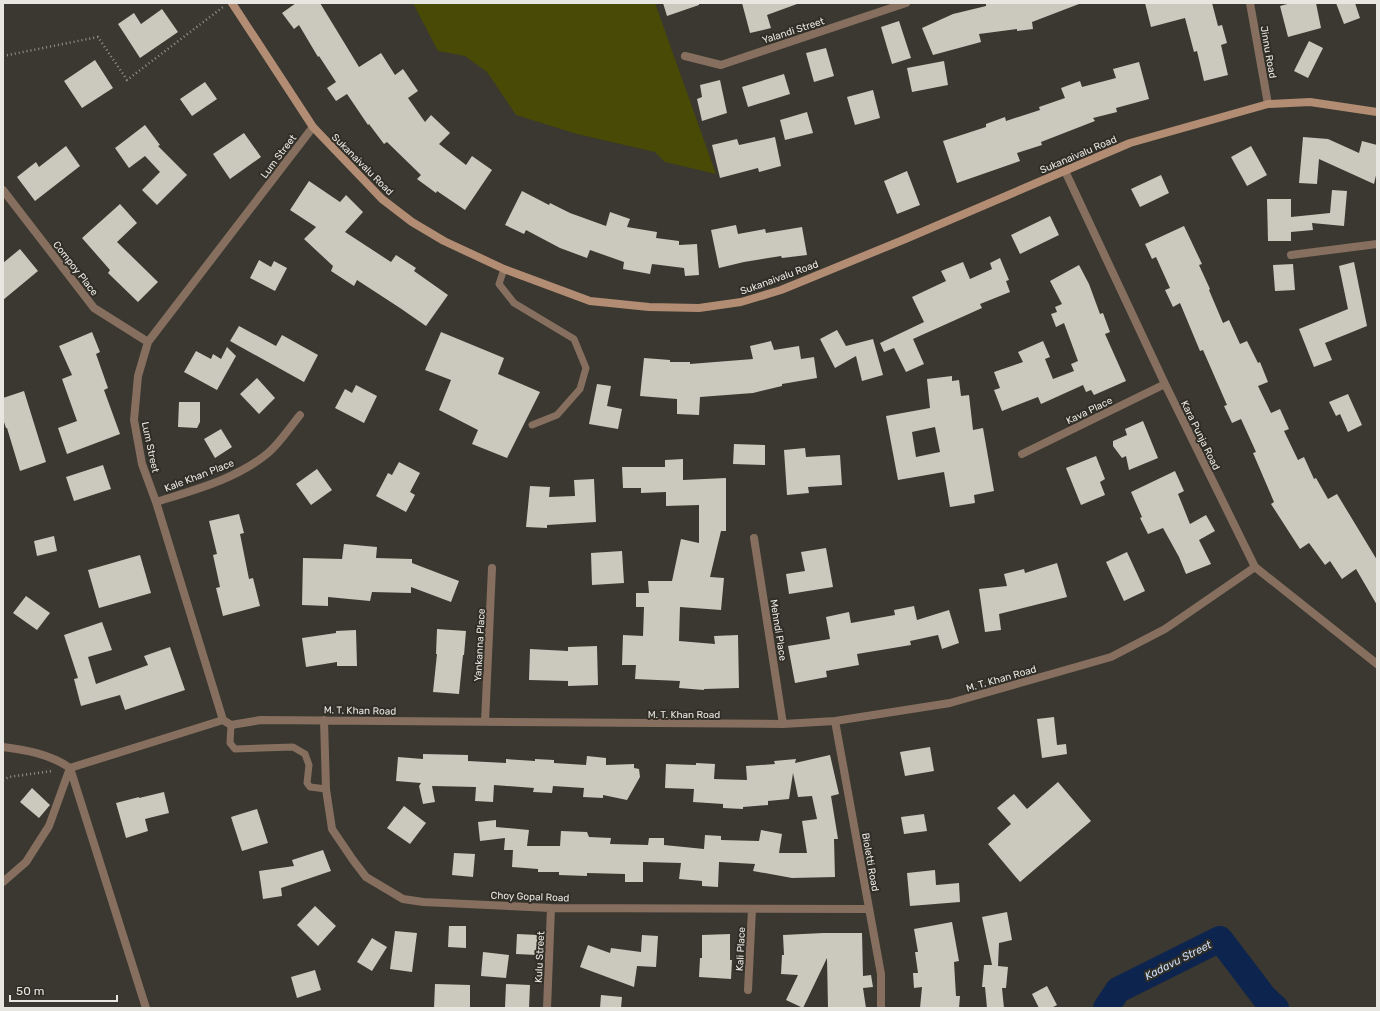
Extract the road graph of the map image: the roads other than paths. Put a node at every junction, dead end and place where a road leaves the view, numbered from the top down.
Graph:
1 (232, 3) edge
2 (906, 3) edge
3 (1250, 3) edge
4 (685, 56) dead end
5 (1268, 104) junction
6 (1377, 112) edge
7 (313, 127) junction
8 (1065, 171) junction
9 (3, 190) edge
10 (1377, 244) edge
11 (1291, 255) dead end
12 (504, 269) junction
13 (148, 342) junction
14 (1165, 384) junction
15 (300, 415) dead end
16 (532, 425) dead end
17 (1022, 454) dead end
18 (156, 502) junction
19 (754, 538) dead end
20 (1256, 567) junction
21 (492, 568) dead end
22 (1377, 664) edge
23 (223, 720) junction
24 (324, 720) junction
25 (835, 721) junction
26 (485, 722) junction
27 (783, 724) junction
28 (232, 725) junction
29 (3, 747) edge
30 (70, 768) junction
31 (326, 789) junction
32 (3, 882) edge
33 (551, 908) junction
34 (752, 909) junction
35 (869, 909) junction
36 (748, 990) dead end
37 (146, 1008) edge
38 (547, 1008) edge
39 (881, 1008) edge

1 - 7 main road, Sukanaivalu Road
2 - 4 street, Yalandi Street
3 - 5 street, Jinnu Road
5 - 6 main road, Sukanaivalu Road
5 - 8 main road, Sukanaivalu Road
7 - 12 main road, Sukanaivalu Road
7 - 13 street, Lum Street
8 - 12 main road, Sukanaivalu Road
8 - 14 street, Kara Punja Road
9 - 13 street, Compoy Place
10 - 11 street
12 - 16 lane
13 - 18 street, Lum Street
14 - 17 street, Kava Place
14 - 20 street, Kara Punja Road
15 - 18 street, Kale Khan Place
18 - 23 street, Lum Street
19 - 27 street, Mehndi Place
20 - 22 street, Kara Punja Road
20 - 25 street, M. T. Khan Road
21 - 26 street, Yankanna Place
23 - 28 street
23 - 30 street
24 - 26 street, M. T. Khan Road
24 - 28 street, M. T. Khan Road
24 - 31 street, Choy Gopal Road
25 - 27 street, M. T. Khan Road
25 - 35 street, Bioletti Road
26 - 27 street, M. T. Khan Road
28 - 31 lane
29 - 30 street
30 - 32 street
30 - 37 street
31 - 33 street, Choy Gopal Road
33 - 34 street, Choy Gopal Road
33 - 38 street, Kulu Street
34 - 35 street, Choy Gopal Road
34 - 36 street, Kali Place
35 - 39 street, Bioletti Road

